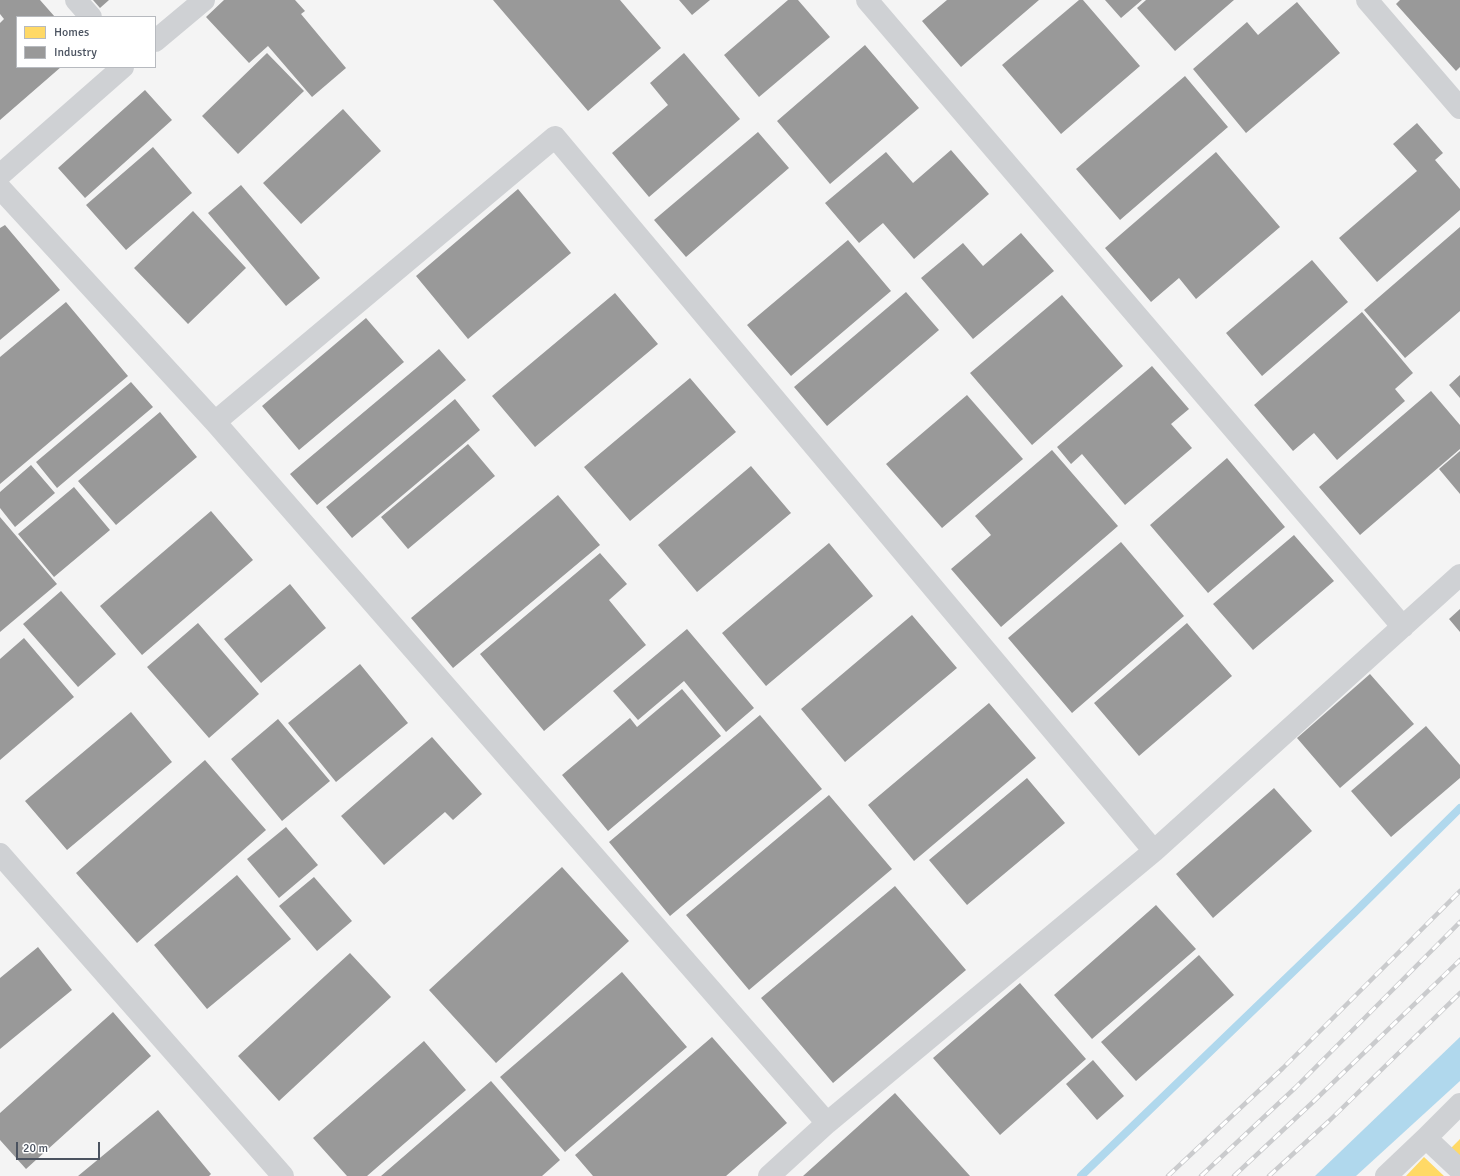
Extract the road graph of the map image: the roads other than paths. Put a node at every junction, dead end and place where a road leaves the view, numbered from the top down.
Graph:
1 (76, 0) edge
2 (204, 0) edge
3 (867, 0) edge
4 (1367, 0) edge
5 (90, 16) edge
6 (156, 40) edge
7 (122, 68) edge
8 (1460, 108) edge
9 (0, 175) edge
10 (0, 188) edge
11 (214, 422) junction
12 (1460, 575) edge
13 (1403, 627) junction
14 (1154, 851) junction
15 (0, 854) edge
16 (1460, 1104) edge
17 (827, 1123) junction
18 (1426, 1138) junction
19 (1460, 1170) edge
20 (283, 1176) edge
21 (769, 1176) edge
22 (1386, 1176) edge

1 - 5 street
2 - 6 street
3 - 13 street
4 - 8 street
7 - 9 street
10 - 11 street
11 - 14 street
11 - 17 street
12 - 13 street
13 - 14 street
14 - 17 street
15 - 20 street
16 - 18 street
17 - 21 street
18 - 19 street
18 - 22 street

